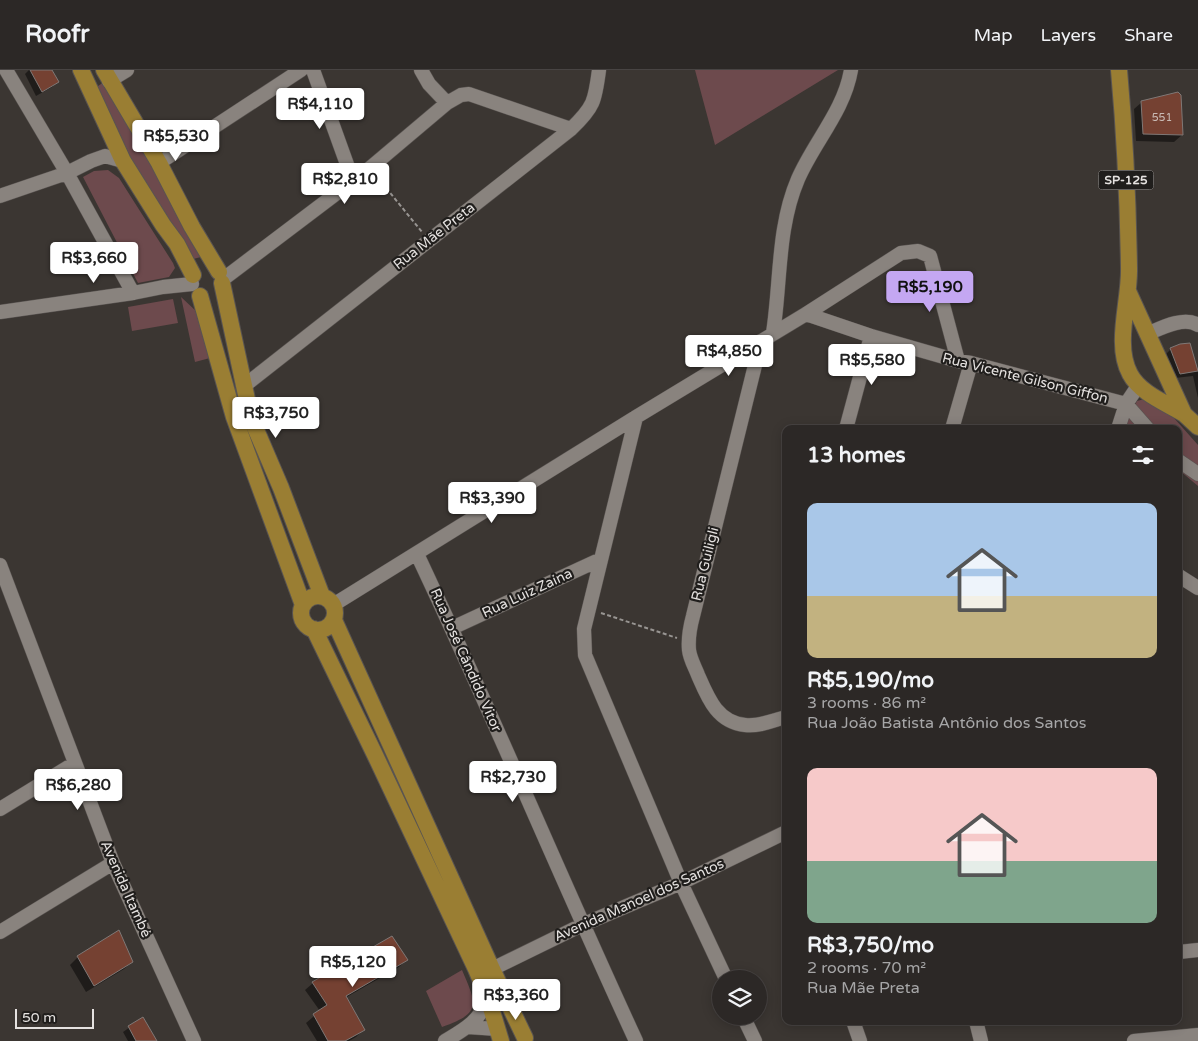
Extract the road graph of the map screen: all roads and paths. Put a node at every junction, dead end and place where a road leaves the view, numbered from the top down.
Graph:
1 (81, 70) edge
2 (127, 70) edge
3 (301, 70) edge
4 (313, 70) edge
5 (421, 70) edge
6 (599, 70) edge
7 (851, 70) edge
8 (1118, 72) edge
9 (106, 76) edge
10 (6, 78) edge
11 (447, 102) junction
12 (571, 129) junction
13 (123, 161) junction
14 (159, 163) junction
15 (370, 168) junction
16 (67, 173) junction
17 (353, 181) junction
18 (0, 196) edge
19 (429, 240) junction
20 (221, 278) junction
21 (195, 285) junction
22 (1128, 291) junction
23 (134, 293) junction
24 (0, 312) edge
25 (806, 314) junction
26 (1198, 325) edge
27 (773, 334) junction
28 (1147, 334) junction
29 (871, 336) junction
30 (761, 341) junction
31 (1123, 344) junction
32 (964, 362) junction
33 (1165, 372) junction
34 (244, 386) junction
35 (1138, 386) junction
36 (1126, 404) junction
37 (1184, 414) junction
38 (636, 417) junction
39 (847, 425) edge
40 (953, 425) edge
41 (1119, 425) edge
42 (1144, 425) edge
43 (1198, 427) edge
44 (1182, 463) edge
45 (1198, 474) edge
46 (417, 554) junction
47 (601, 559) junction
48 (0, 565) edge
49 (1182, 578) edge
50 (1198, 588) edge
51 (302, 605) junction
52 (330, 607) junction
53 (589, 609) junction
54 (452, 628) junction
55 (314, 629) junction
56 (689, 642) junction
57 (782, 717) edge
58 (75, 763) junction
59 (0, 809) edge
60 (782, 837) edge
61 (113, 863) junction
62 (681, 882) junction
63 (582, 925) junction
64 (0, 932) edge
65 (1198, 950) edge
66 (1182, 952) edge
67 (492, 969) junction
68 (722, 970) edge
69 (488, 998) junction
70 (747, 1025) edge
71 (854, 1025) edge
72 (977, 1025) edge
73 (468, 1027) junction
74 (1198, 1035) edge
75 (501, 1037) edge
76 (528, 1039) edge
77 (194, 1041) edge
78 (445, 1041) edge
79 (636, 1041) edge
80 (755, 1041) edge
81 (860, 1041) edge
82 (982, 1041) edge
83 (1134, 1041) edge

1 - 13 main road
2 - 9 street
3 - 14 street
4 - 17 street
5 - 11 street
6 - 12 street, Rua Mãe Preta
7 - 27 street
8 - 22 main road, SP-125
9 - 14 main road
10 - 16 street
11 - 12 street
11 - 15 street
12 - 19 street, Rua Mãe Preta
13 - 16 street
13 - 21 main road
14 - 20 main road
15 - 17 street
15 - 19 path
16 - 18 street
16 - 23 street
17 - 20 street
19 - 34 street, Rua Mãe Preta
20 - 21 main road
20 - 21 main road
20 - 34 main road
21 - 23 street
21 - 51 main road
22 - 28 main road, SP-125
22 - 31 main road
23 - 24 street
25 - 27 street
25 - 29 street, Rua Vicente Gilson Giffon
25 - 32 street
26 - 28 street
27 - 30 street
28 - 31 main road
28 - 33 main road, SP-125
29 - 32 street, Rua Vicente Gilson Giffon
29 - 39 street
30 - 38 street
30 - 56 street, Rua Guiligli
31 - 35 main road
32 - 36 street, Rua Vicente Gilson Giffon
32 - 40 street
33 - 35 main road
33 - 37 main road, SP-125
34 - 52 main road
35 - 36 street
35 - 37 main road
36 - 41 street
36 - 42 street, Rua Vicente Gilson Giffon
37 - 43 main road, SP-125
38 - 46 street
38 - 47 street
44 - 45 street
46 - 52 street
46 - 54 street, Rua José Cândido Vitor
47 - 53 street
47 - 54 street, Rua Luiz Zaína
48 - 58 street, Avenida Itambé
49 - 50 street
51 - 52 main road
51 - 55 main road
52 - 55 main road
52 - 67 main road
53 - 56 path
53 - 62 street
54 - 63 street, Rua José Cândido Vitor
55 - 69 main road
56 - 57 street, Rua Guiligli
58 - 59 street
58 - 61 street, Avenida Itambé
60 - 62 street, Avenida Manoel dos Santos
61 - 64 street
61 - 77 street, Avenida Itambé
62 - 63 street, Avenida Manoel dos Santos
62 - 68 street
63 - 67 street, Avenida Manoel dos Santos
63 - 79 street, Rua José Cândido Vitor
65 - 66 street
67 - 76 main road
69 - 73 street
69 - 75 main road
70 - 80 street
71 - 81 street
72 - 82 street
73 - 75 street
73 - 78 street
74 - 83 street
75 - 76 main road

